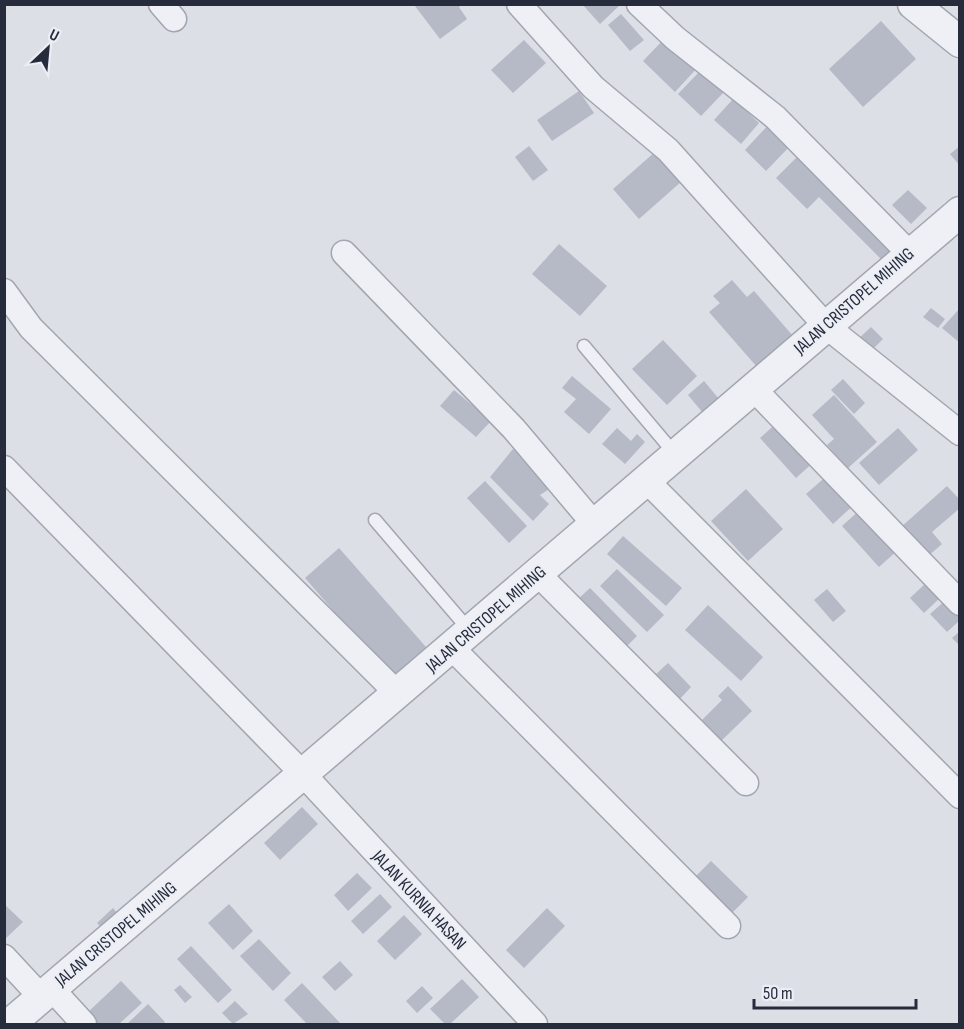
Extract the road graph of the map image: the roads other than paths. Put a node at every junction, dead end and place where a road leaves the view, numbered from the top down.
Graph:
1 (519, 4) edge
2 (639, 4) edge
3 (913, 4) edge
4 (960, 42) edge
5 (960, 212) edge
6 (344, 253) dead end
7 (909, 253) junction
8 (4, 291) edge
9 (826, 326) junction
10 (584, 346) dead end
11 (753, 388) junction
12 (960, 433) edge
13 (676, 455) junction
14 (4, 468) edge
15 (647, 481) junction
16 (375, 520) dead end
17 (595, 525) junction
18 (538, 574) junction
19 (955, 590) edge
20 (461, 640) junction
21 (398, 694) junction
22 (304, 775) junction
23 (746, 783) dead end
24 (960, 796) edge
25 (728, 926) dead end
26 (4, 957) edge
27 (47, 993) junction
28 (10, 1024) edge
29 (84, 1024) edge
30 (534, 1024) edge

1 - 9 street
2 - 7 street
3 - 4 street
5 - 7 street, JALAN CRISTOPEL MIHING
6 - 17 street
7 - 9 street, JALAN CRISTOPEL MIHING
8 - 21 street
9 - 11 street, JALAN CRISTOPEL MIHING
9 - 12 street
10 - 13 lane
11 - 13 street, JALAN CRISTOPEL MIHING
11 - 19 street
13 - 15 street, JALAN CRISTOPEL MIHING
14 - 22 street, JALAN KURNIA HASAN
15 - 17 street, JALAN CRISTOPEL MIHING
15 - 24 street
16 - 20 lane
17 - 18 street, JALAN CRISTOPEL MIHING
18 - 20 street, JALAN CRISTOPEL MIHING
18 - 23 street
20 - 21 street, JALAN CRISTOPEL MIHING
20 - 25 street
21 - 22 street, JALAN CRISTOPEL MIHING
22 - 27 street, JALAN CRISTOPEL MIHING
22 - 30 street, JALAN KURNIA HASAN
26 - 27 street
27 - 28 street, JALAN CRISTOPEL MIHING
27 - 29 street

